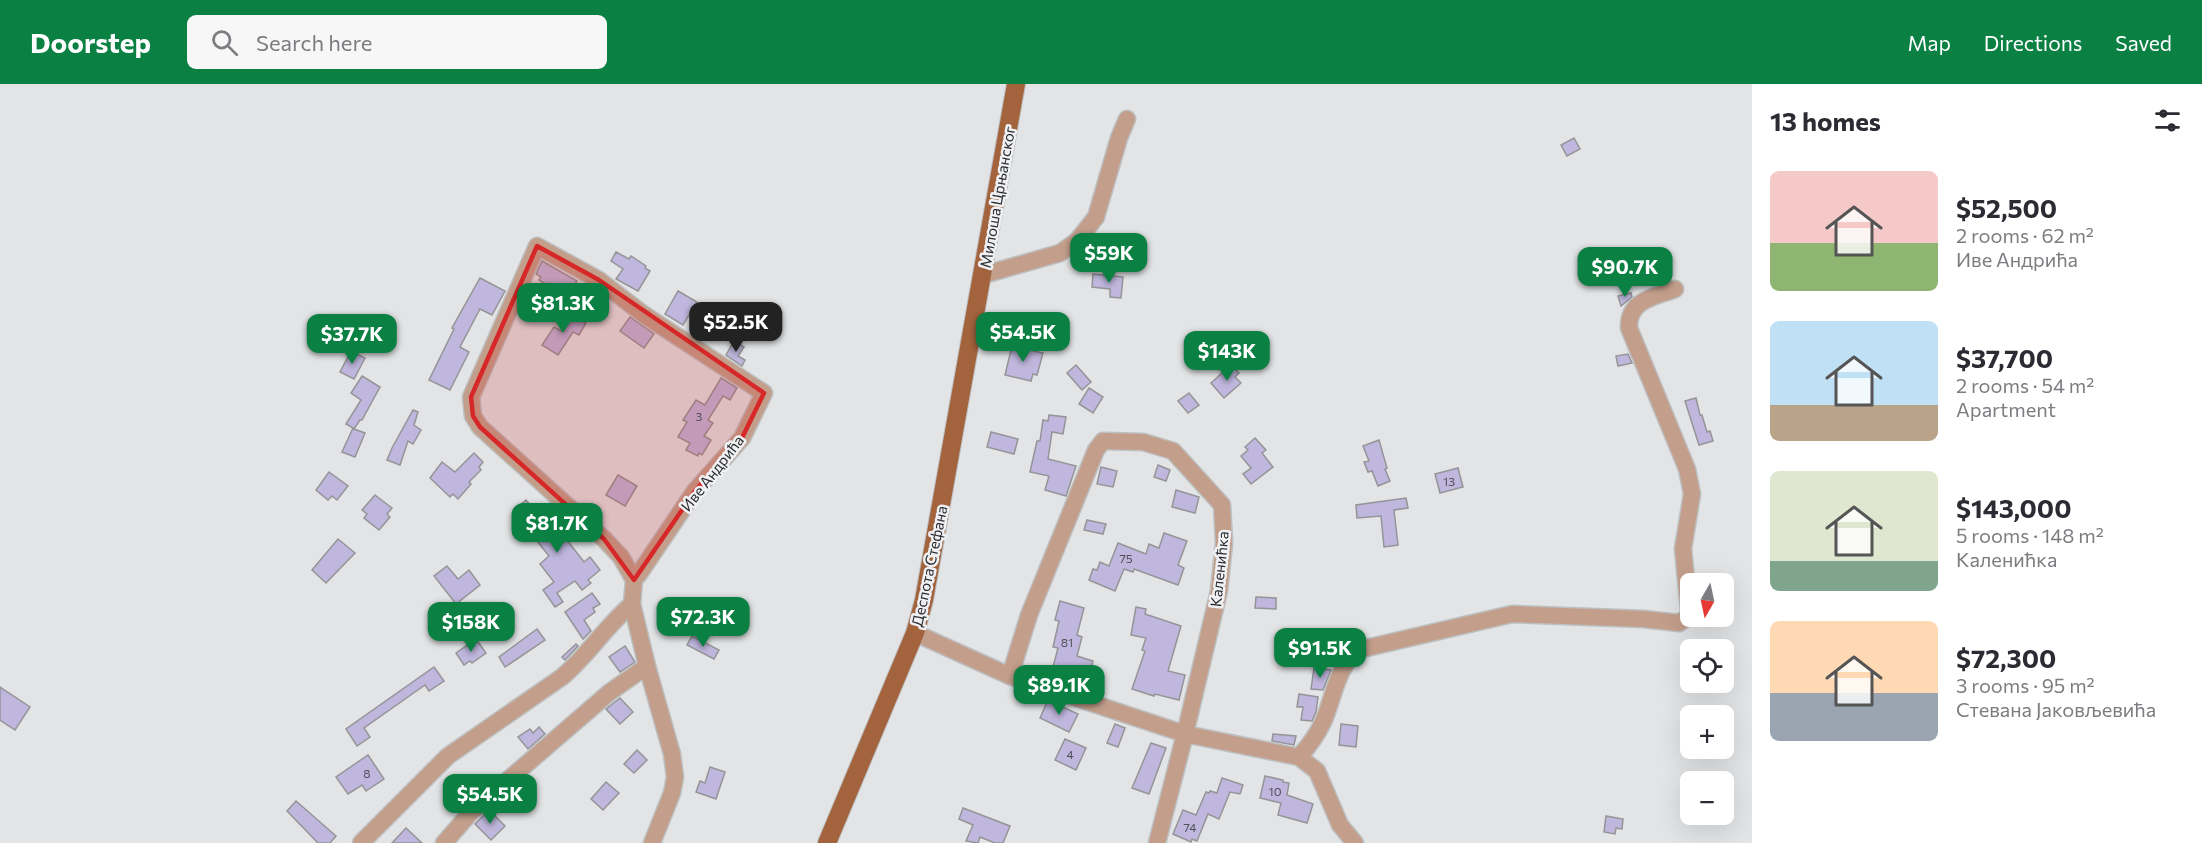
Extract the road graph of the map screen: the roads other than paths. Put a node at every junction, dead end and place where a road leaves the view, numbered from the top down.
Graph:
1 (1016, 84) edge
2 (1127, 119) dead end
3 (983, 275) junction
4 (1675, 289) dead end
5 (977, 310) joint
6 (634, 580) junction
7 (632, 604) junction
8 (915, 633) junction
9 (647, 666) junction
10 (1010, 676) junction
11 (1185, 734) junction
12 (1299, 757) junction
13 (361, 843) edge
14 (444, 843) edge
15 (652, 843) edge
16 (827, 843) edge
17 (1157, 843) edge
18 (1355, 843) edge

1 - 3 main road, Милоша Црњанског
2 - 3 street
3 - 5 main road, Милоша Црњанског
4 - 12 street
5 - 8 main road, Деспота Стефана
6 - 6 street, Иве Андрића
6 - 7 street
7 - 9 street
7 - 13 street
8 - 10 street
8 - 16 main road, Деспота Стефана
9 - 14 street
9 - 15 street
10 - 11 street
10 - 11 street, Каленићка
11 - 12 street
11 - 17 street, Каленићка
12 - 18 street

